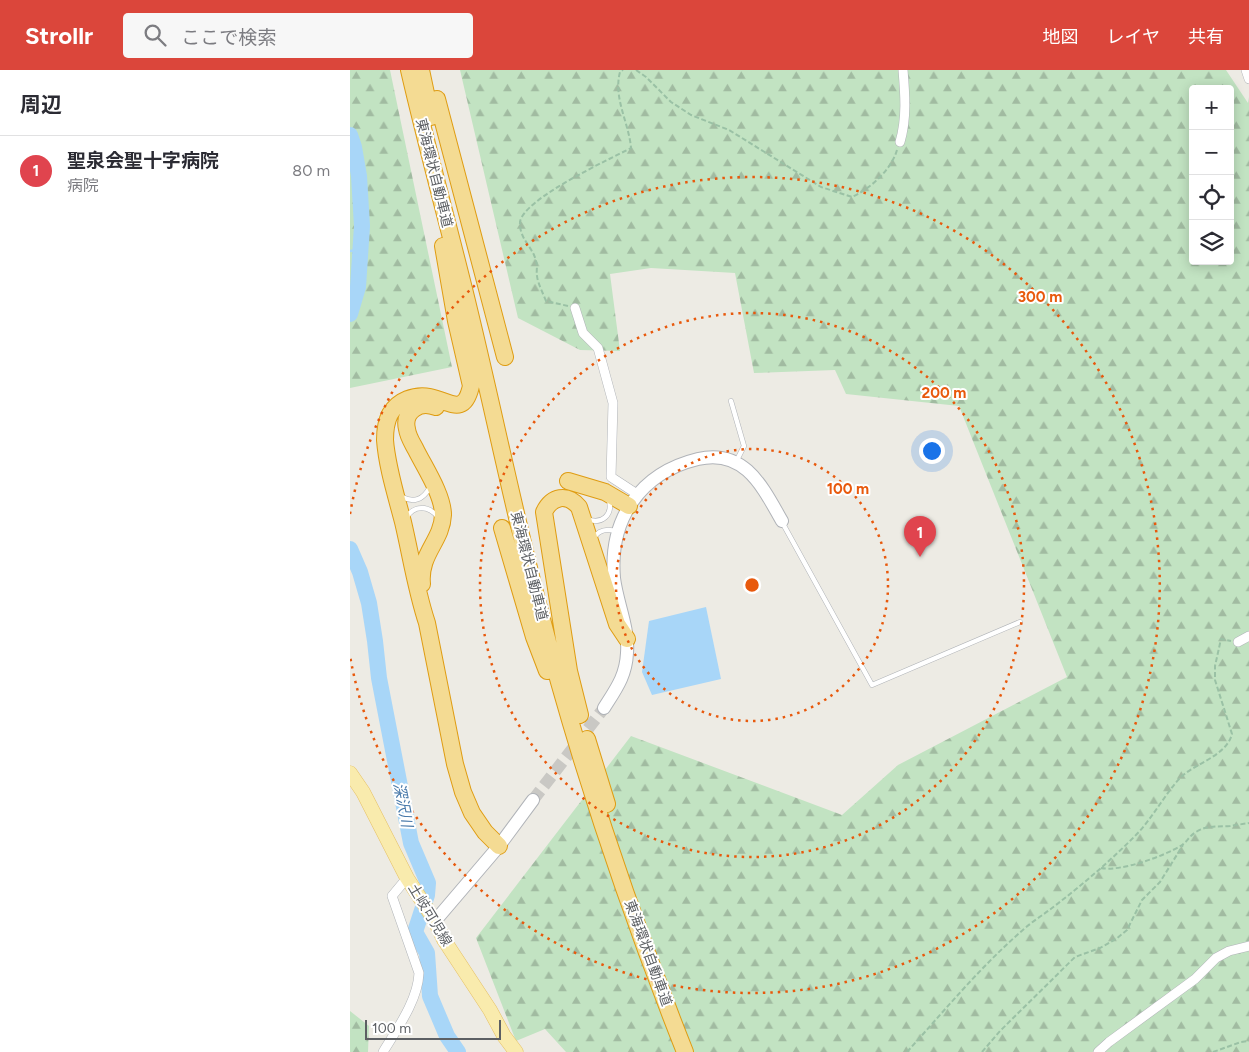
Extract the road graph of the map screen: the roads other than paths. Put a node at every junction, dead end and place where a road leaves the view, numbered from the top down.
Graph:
1 (409, 70) edge
2 (421, 70) edge
3 (429, 70) edge
4 (903, 70) edge
5 (1246, 70) edge
6 (1249, 79) edge
7 (900, 142) road end
8 (427, 148) junction
9 (575, 308) road end
10 (505, 357) dead end
11 (731, 401) dead end
12 (449, 416) dead end
13 (736, 463) junction
14 (430, 478) junction
15 (568, 481) dead end
16 (395, 491) junction
17 (605, 492) junction
18 (633, 500) junction
19 (583, 518) junction
20 (782, 521) joint
21 (403, 524) junction
22 (441, 526) junction
23 (502, 528) dead end
24 (618, 532) junction
25 (591, 542) junction
26 (1020, 622) dead end
27 (427, 623) junction
28 (1249, 636) edge
29 (627, 639) junction
30 (1238, 642) road end
31 (604, 708) tunnel mouth
32 (350, 773) edge
33 (533, 800) tunnel mouth
34 (606, 820) junction
35 (499, 846) junction
36 (407, 878) junction
37 (434, 919) junction
38 (1249, 946) edge
39 (383, 1052) edge
40 (516, 1052) edge
41 (685, 1052) edge
42 (692, 1052) edge
43 (1098, 1052) edge

1 - 8 highway, 東海環状自動車道
2 - 34 highway, 東海環状自動車道
3 - 10 highway
4 - 7 street
5 - 6 street
8 - 16 highway
8 - 34 highway, 東海環状自動車道
9 - 18 street
11 - 13 lane
12 - 14 highway
13 - 18 street
13 - 20 street
14 - 16 lane
14 - 22 highway
15 - 17 highway
16 - 21 highway
17 - 18 highway
17 - 19 lane
18 - 24 street
19 - 25 highway
19 - 34 highway
20 - 26 lane
21 - 22 lane
21 - 27 highway
22 - 27 highway
23 - 34 highway
24 - 25 lane
24 - 29 street
25 - 29 highway
27 - 35 highway
28 - 30 street
29 - 31 street
32 - 36 main road, 土岐可児線
33 - 35 street
34 - 41 highway, 東海環状自動車道
34 - 42 highway, 東海環状自動車道
35 - 37 street
36 - 37 main road, 土岐可児線
36 - 39 street
37 - 40 main road, 土岐可児線
38 - 43 street

